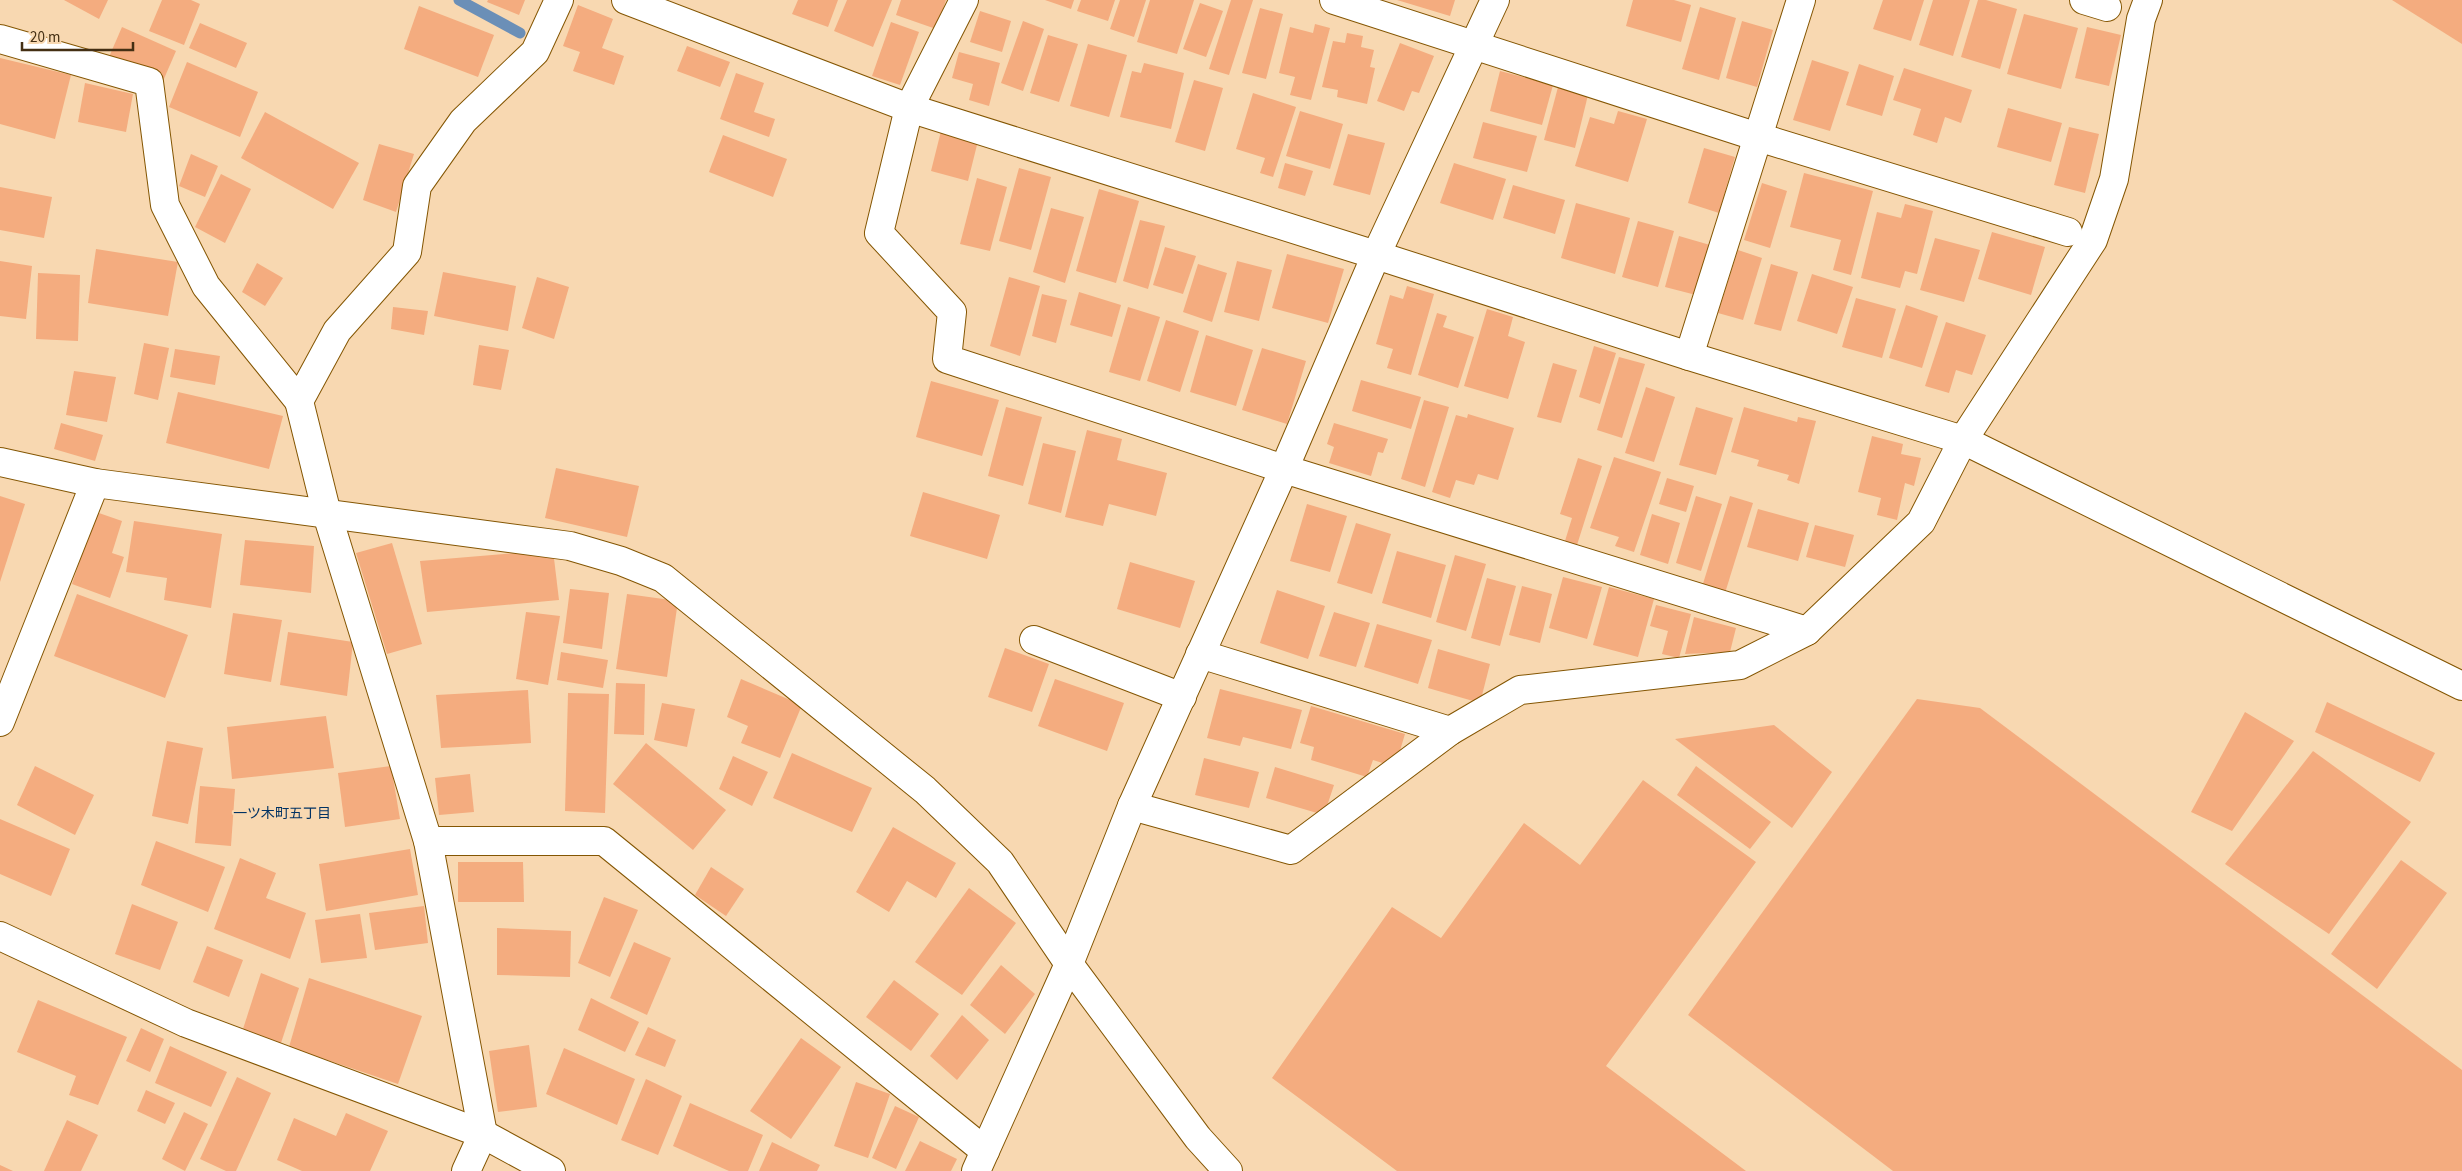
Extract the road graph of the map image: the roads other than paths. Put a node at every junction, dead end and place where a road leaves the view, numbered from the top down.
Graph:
1 (559, 0) edge
2 (626, 0) edge
3 (964, 0) edge
4 (1334, 0) edge
5 (1495, 0) edge
6 (1801, 0) edge
7 (2148, 0) edge
8 (0, 39) edge
9 (1475, 44) junction
10 (909, 108) junction
11 (1758, 136) junction
12 (2068, 232) dead end
13 (1376, 255) junction
14 (1689, 356) junction
15 (299, 401) junction
16 (1963, 440) junction
17 (0, 462) edge
18 (1284, 469) junction
19 (95, 483) junction
20 (327, 514) junction
21 (1807, 631) junction
22 (1034, 640) dead end
23 (1200, 654) junction
24 (2462, 686) edge
25 (1182, 697) junction
26 (0, 722) edge
27 (1450, 730) junction
28 (1132, 806) junction
29 (428, 841) junction
30 (0, 936) edge
31 (1069, 964) junction
32 (483, 1134) junction
33 (980, 1161) edge
34 (466, 1171) edge
35 (551, 1171) edge
36 (1228, 1171) edge

1 - 15 street
2 - 10 street
3 - 10 street
4 - 9 street
5 - 9 street
6 - 11 street
7 - 16 street
8 - 15 street
9 - 11 street
9 - 13 street
10 - 13 street
10 - 18 street
11 - 12 street
11 - 14 street
13 - 14 street
13 - 18 street
14 - 16 street
15 - 20 street
16 - 21 street
16 - 24 street
17 - 19 street
18 - 21 street
18 - 23 street
19 - 20 street
19 - 26 street
20 - 29 street
20 - 31 street
21 - 27 street
22 - 25 street
23 - 25 street
23 - 27 street
25 - 28 street
27 - 28 street
28 - 31 street
29 - 32 street
29 - 33 street
30 - 32 street
31 - 33 street
31 - 36 street
32 - 34 street
32 - 35 street

